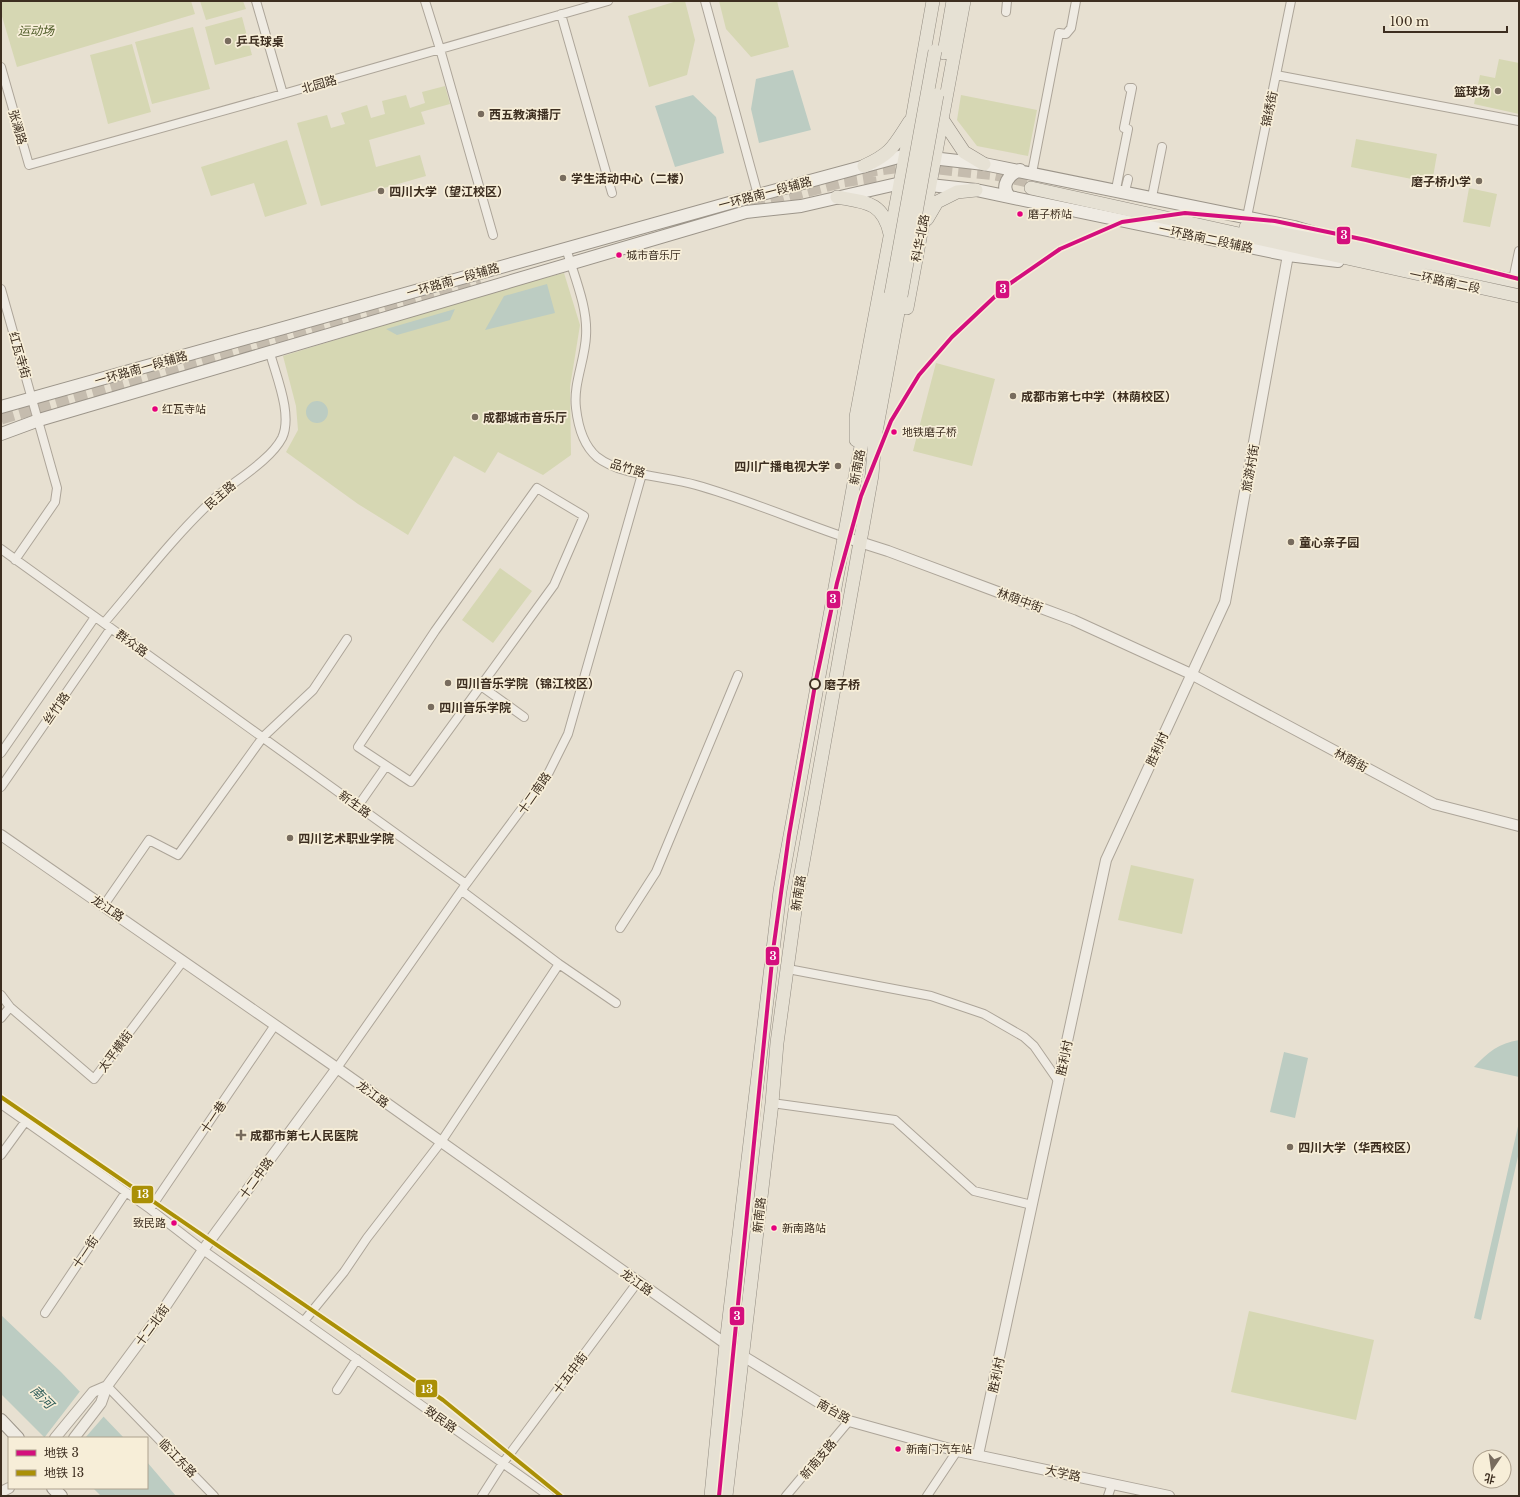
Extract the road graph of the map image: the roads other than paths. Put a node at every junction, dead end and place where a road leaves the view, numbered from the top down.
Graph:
1 (256, 1) edge
2 (424, 1) edge
3 (608, 1) edge
4 (705, 1) edge
5 (933, 1) edge
6 (944, 1) edge
7 (953, 1) edge
8 (964, 1) edge
9 (1007, 1) edge
10 (1076, 1) edge
11 (1291, 1) edge
12 (582, 5) edge
13 (1006, 12) dead end
14 (561, 14) junction
15 (440, 49) junction
16 (940, 52) junction
17 (1, 67) edge
18 (1276, 75) junction
19 (1129, 88) dead end
20 (283, 94) junction
21 (913, 117) junction
22 (1519, 121) edge
23 (941, 124) junction
24 (910, 131) junction
25 (1162, 147) dead end
26 (906, 155) junction
27 (935, 160) junction
28 (984, 164) junction
29 (29, 165) joint
30 (864, 166) junction
31 (1020, 170) junction
32 (1032, 181) junction
33 (901, 183) junction
34 (930, 185) junction
35 (1123, 187) junction
36 (976, 190) junction
37 (612, 193) dead end
38 (758, 194) junction
39 (1009, 196) junction
40 (836, 197) junction
41 (1152, 197) junction
42 (1247, 218) junction
43 (923, 226) junction
44 (493, 235) dead end
45 (891, 236) junction
46 (566, 248) junction
47 (1369, 250) junction
48 (1519, 252) edge
49 (1288, 255) junction
50 (570, 263) junction
51 (1371, 265) junction
52 (885, 269) junction
53 (914, 274) junction
54 (1516, 281) edge
55 (1, 289) edge
56 (896, 295) junction
57 (1519, 296) edge
58 (270, 353) junction
59 (33, 398) junction
60 (1, 408) edge
61 (39, 420) junction
62 (1, 434) edge
63 (856, 472) junction
64 (642, 474) junction
65 (872, 475) junction
66 (844, 537) junction
67 (860, 542) junction
68 (1, 549) edge
69 (15, 560) junction
70 (95, 617) junction
71 (107, 626) junction
72 (347, 639) dead end
73 (1191, 674) junction
74 (738, 675) dead end
75 (481, 686) junction
76 (524, 717) dead end
77 (263, 737) junction
78 (1, 753) edge
79 (386, 766) junction
80 (1, 787) edge
81 (358, 806) junction
82 (1519, 826) edge
83 (1, 835) edge
84 (464, 887) junction
85 (104, 905) junction
86 (620, 928) dead end
87 (183, 961) junction
88 (559, 964) junction
89 (788, 969) junction
90 (1, 995) edge
91 (616, 1003) dead end
92 (10, 1007) junction
93 (1, 1018) edge
94 (275, 1025) junction
95 (337, 1068) junction
96 (1058, 1082) junction
97 (772, 1103) junction
98 (1, 1104) edge
99 (25, 1122) junction
100 (441, 1142) junction
101 (1, 1155) edge
102 (126, 1192) junction
103 (1032, 1205) junction
104 (150, 1209) junction
105 (203, 1250) junction
106 (637, 1282) junction
107 (45, 1313) dead end
108 (304, 1321) junction
109 (726, 1344) junction
110 (743, 1356) junction
111 (356, 1359) junction
112 (107, 1386) junction
113 (337, 1390) dead end
114 (1, 1420) edge
115 (849, 1421) junction
116 (17, 1437) edge
117 (56, 1437) edge
118 (75, 1437) edge
119 (958, 1451) junction
120 (978, 1455) junction
121 (503, 1463) junction
122 (1112, 1484) junction
123 (214, 1496) edge
124 (482, 1496) edge
125 (549, 1496) edge
126 (711, 1496) edge
127 (726, 1496) edge
128 (786, 1496) edge
129 (927, 1496) edge
130 (1108, 1496) edge
131 (1169, 1496) edge

1 - 20 street
2 - 15 street
3 - 12 street, 北园路
4 - 38 street
5 - 21 main road
6 - 16 main road, 科华北路
7 - 16 main road, 科华北路
8 - 23 main road, 科华北路
9 - 13 street
10 - 32 street
11 - 18 street, 锦绣街
12 - 14 street, 北园路
14 - 15 street, 北园路
14 - 37 street
15 - 20 street, 北园路
15 - 44 street
16 - 56 main road, 科华北路, bridge
17 - 29 street, 张澜路
18 - 22 street
18 - 42 street, 锦绣街
19 - 35 street
20 - 29 street, 北园路
21 - 24 main road
21 - 30 main road
23 - 24 main road
23 - 27 main road, 科华北路
23 - 28 main road
24 - 26 main road
25 - 41 street
26 - 27 main road
26 - 30 main road, 一环路南一段辅路
26 - 33 main road
27 - 28 main road
27 - 34 main road, 科华北路
28 - 31 main road
30 - 38 main road, 一环路南一段辅路
31 - 32 main road
31 - 39 main road
32 - 35 main road
32 - 47 main road, 一环路南二段
32 - 51 main road, 一环路南二段
33 - 34 main road, 一环路南二段辅路
33 - 40 main road, 一环路南一段辅路
33 - 45 main road
34 - 36 main road, 一环路南二段辅路
34 - 43 main road, 科华北路
35 - 41 main road
36 - 39 main road, 一环路南二段辅路
36 - 43 main road
38 - 46 main road, 一环路南一段辅路
39 - 49 main road, 一环路南二段辅路
40 - 45 main road
40 - 50 main road, 一环路南一段辅路
41 - 42 main road
42 - 47 main road
43 - 53 main road, 科华北路
45 - 52 main road
46 - 50 street, 品竹路
46 - 59 main road, 一环路南一段辅路
47 - 54 main road, 一环路南二段
48 - 54 street
49 - 51 main road, 一环路南二段辅路
49 - 73 street, 旅游村街
50 - 58 main road, 一环路南一段辅路
50 - 64 street, 品竹路
51 - 57 main road, 一环路南二段
52 - 53 main road
52 - 63 main road
53 - 65 main road, 科华北路
55 - 59 street, 红瓦寺街
56 - 63 main road, 新南路
56 - 65 main road, 新南路
58 - 61 main road, 一环路南一段辅路
58 - 71 street, 民主路
59 - 60 main road, 一环路南一段辅路
59 - 61 street, 红瓦寺街
61 - 62 main road, 一环路南一段辅路
61 - 69 street, 红瓦寺街
63 - 66 main road, 新南路
64 - 66 street, 品竹路
64 - 84 street, 十二南路
65 - 67 main road, 新南路
66 - 67 street, 林荫中街
66 - 109 main road, 新南路
67 - 73 street, 林荫中街
67 - 89 main road, 新南路
68 - 69 street, 群众路
69 - 70 street, 群众路
70 - 71 street, 群众路
70 - 78 street, 丝竹路
71 - 77 street, 群众路
71 - 80 street, 丝竹路
72 - 77 street
73 - 82 street, 林荫街
73 - 96 street, 胜利村
74 - 86 street
75 - 76 street
75 - 79 street
75 - 79 street
77 - 81 street, 新生路
77 - 85 street
79 - 81 street
81 - 84 street, 新生路
83 - 85 street, 龙江路
84 - 88 street, 新生路
84 - 95 street, 十二南路
85 - 87 street, 龙江路
87 - 92 street, 太平横街
87 - 94 street, 龙江路
88 - 91 street, 新生路
88 - 100 street
89 - 96 street
89 - 97 main road, 新南路
90 - 92 street
92 - 93 street
94 - 95 street, 龙江路
94 - 104 street, 十一巷
95 - 100 street, 龙江路
95 - 105 street, 十二中路
96 - 103 street, 胜利村
97 - 103 street
97 - 110 main road, 新南路
98 - 99 street, 致民路
99 - 101 street
99 - 102 street, 致民路
100 - 106 street, 龙江路
100 - 108 street
102 - 104 street, 致民路
102 - 107 street, 十一街
103 - 120 street, 胜利村
104 - 105 street, 致民路
105 - 108 street, 致民路
105 - 112 street, 十二北街
106 - 109 street, 龙江路
106 - 121 street, 十五中街
108 - 111 street, 致民路
109 - 110 street, 龙江路
109 - 126 main road, 新南路
110 - 115 street, 南台路
110 - 127 main road, 新南路
111 - 113 street
111 - 121 street, 致民路
112 - 117 street
112 - 118 street
112 - 123 street, 临江东路
114 - 116 main road
115 - 119 street, 南台路
115 - 128 street, 新南支路
119 - 120 street, 大学路
119 - 129 street
120 - 122 street, 大学路
121 - 124 street, 十五中街
121 - 125 street, 致民路
122 - 130 street
122 - 131 street, 大学路

